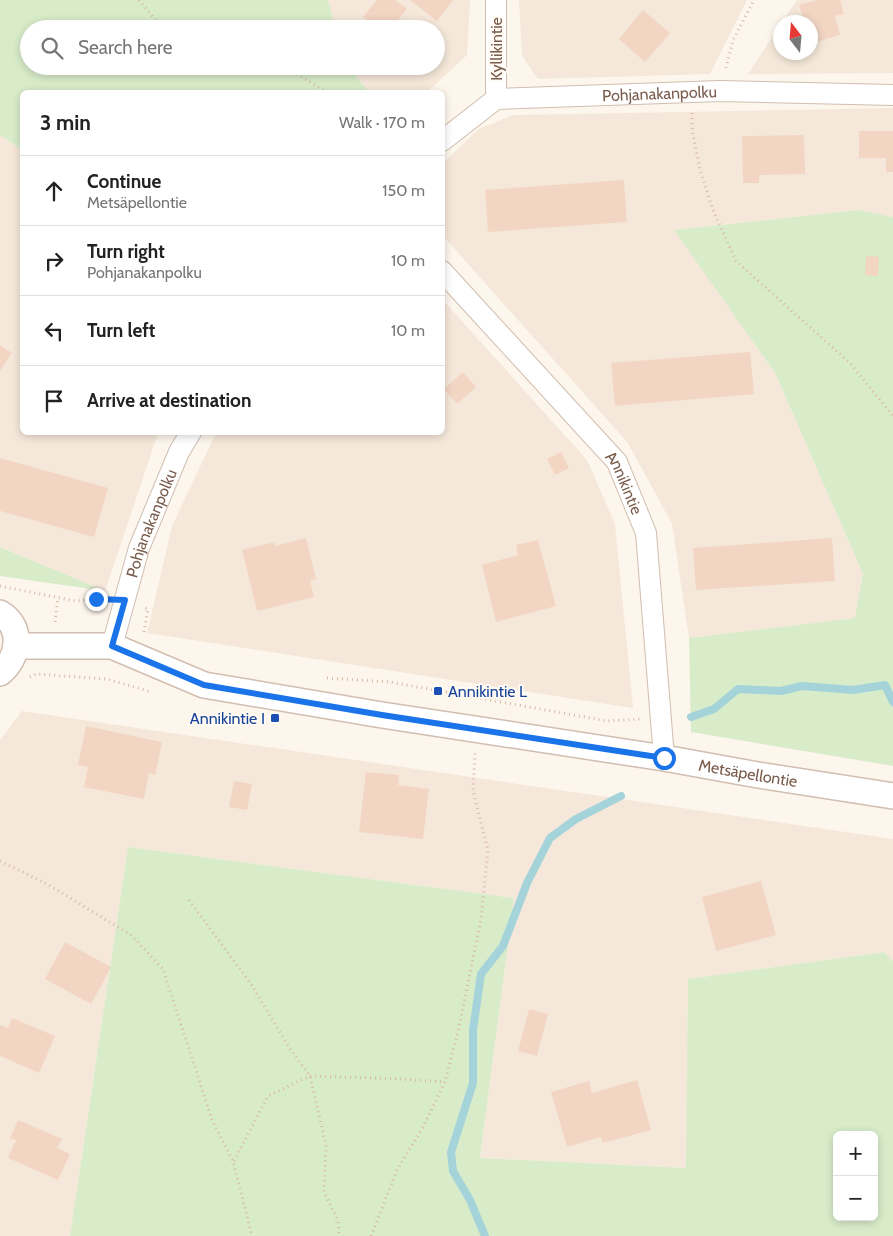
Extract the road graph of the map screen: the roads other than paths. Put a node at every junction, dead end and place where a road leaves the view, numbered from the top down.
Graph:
1 (496, 0) edge
2 (893, 95) edge
3 (496, 98) junction
4 (445, 139) edge
5 (445, 274) edge
6 (189, 435) edge
7 (0, 613) edge
8 (17, 646) junction
9 (112, 646) junction
10 (0, 673) edge
11 (664, 758) junction
12 (893, 796) edge

1 - 3 street, Kyllikintie
2 - 3 street, Pohjanakanpolku
3 - 4 street
5 - 11 street, Annikintie
6 - 9 street, Pohjanakanpolku
7 - 8 street
8 - 9 street, Metsäpellontie
8 - 10 street
9 - 11 street, Metsäpellontie
11 - 12 street, Metsäpellontie

